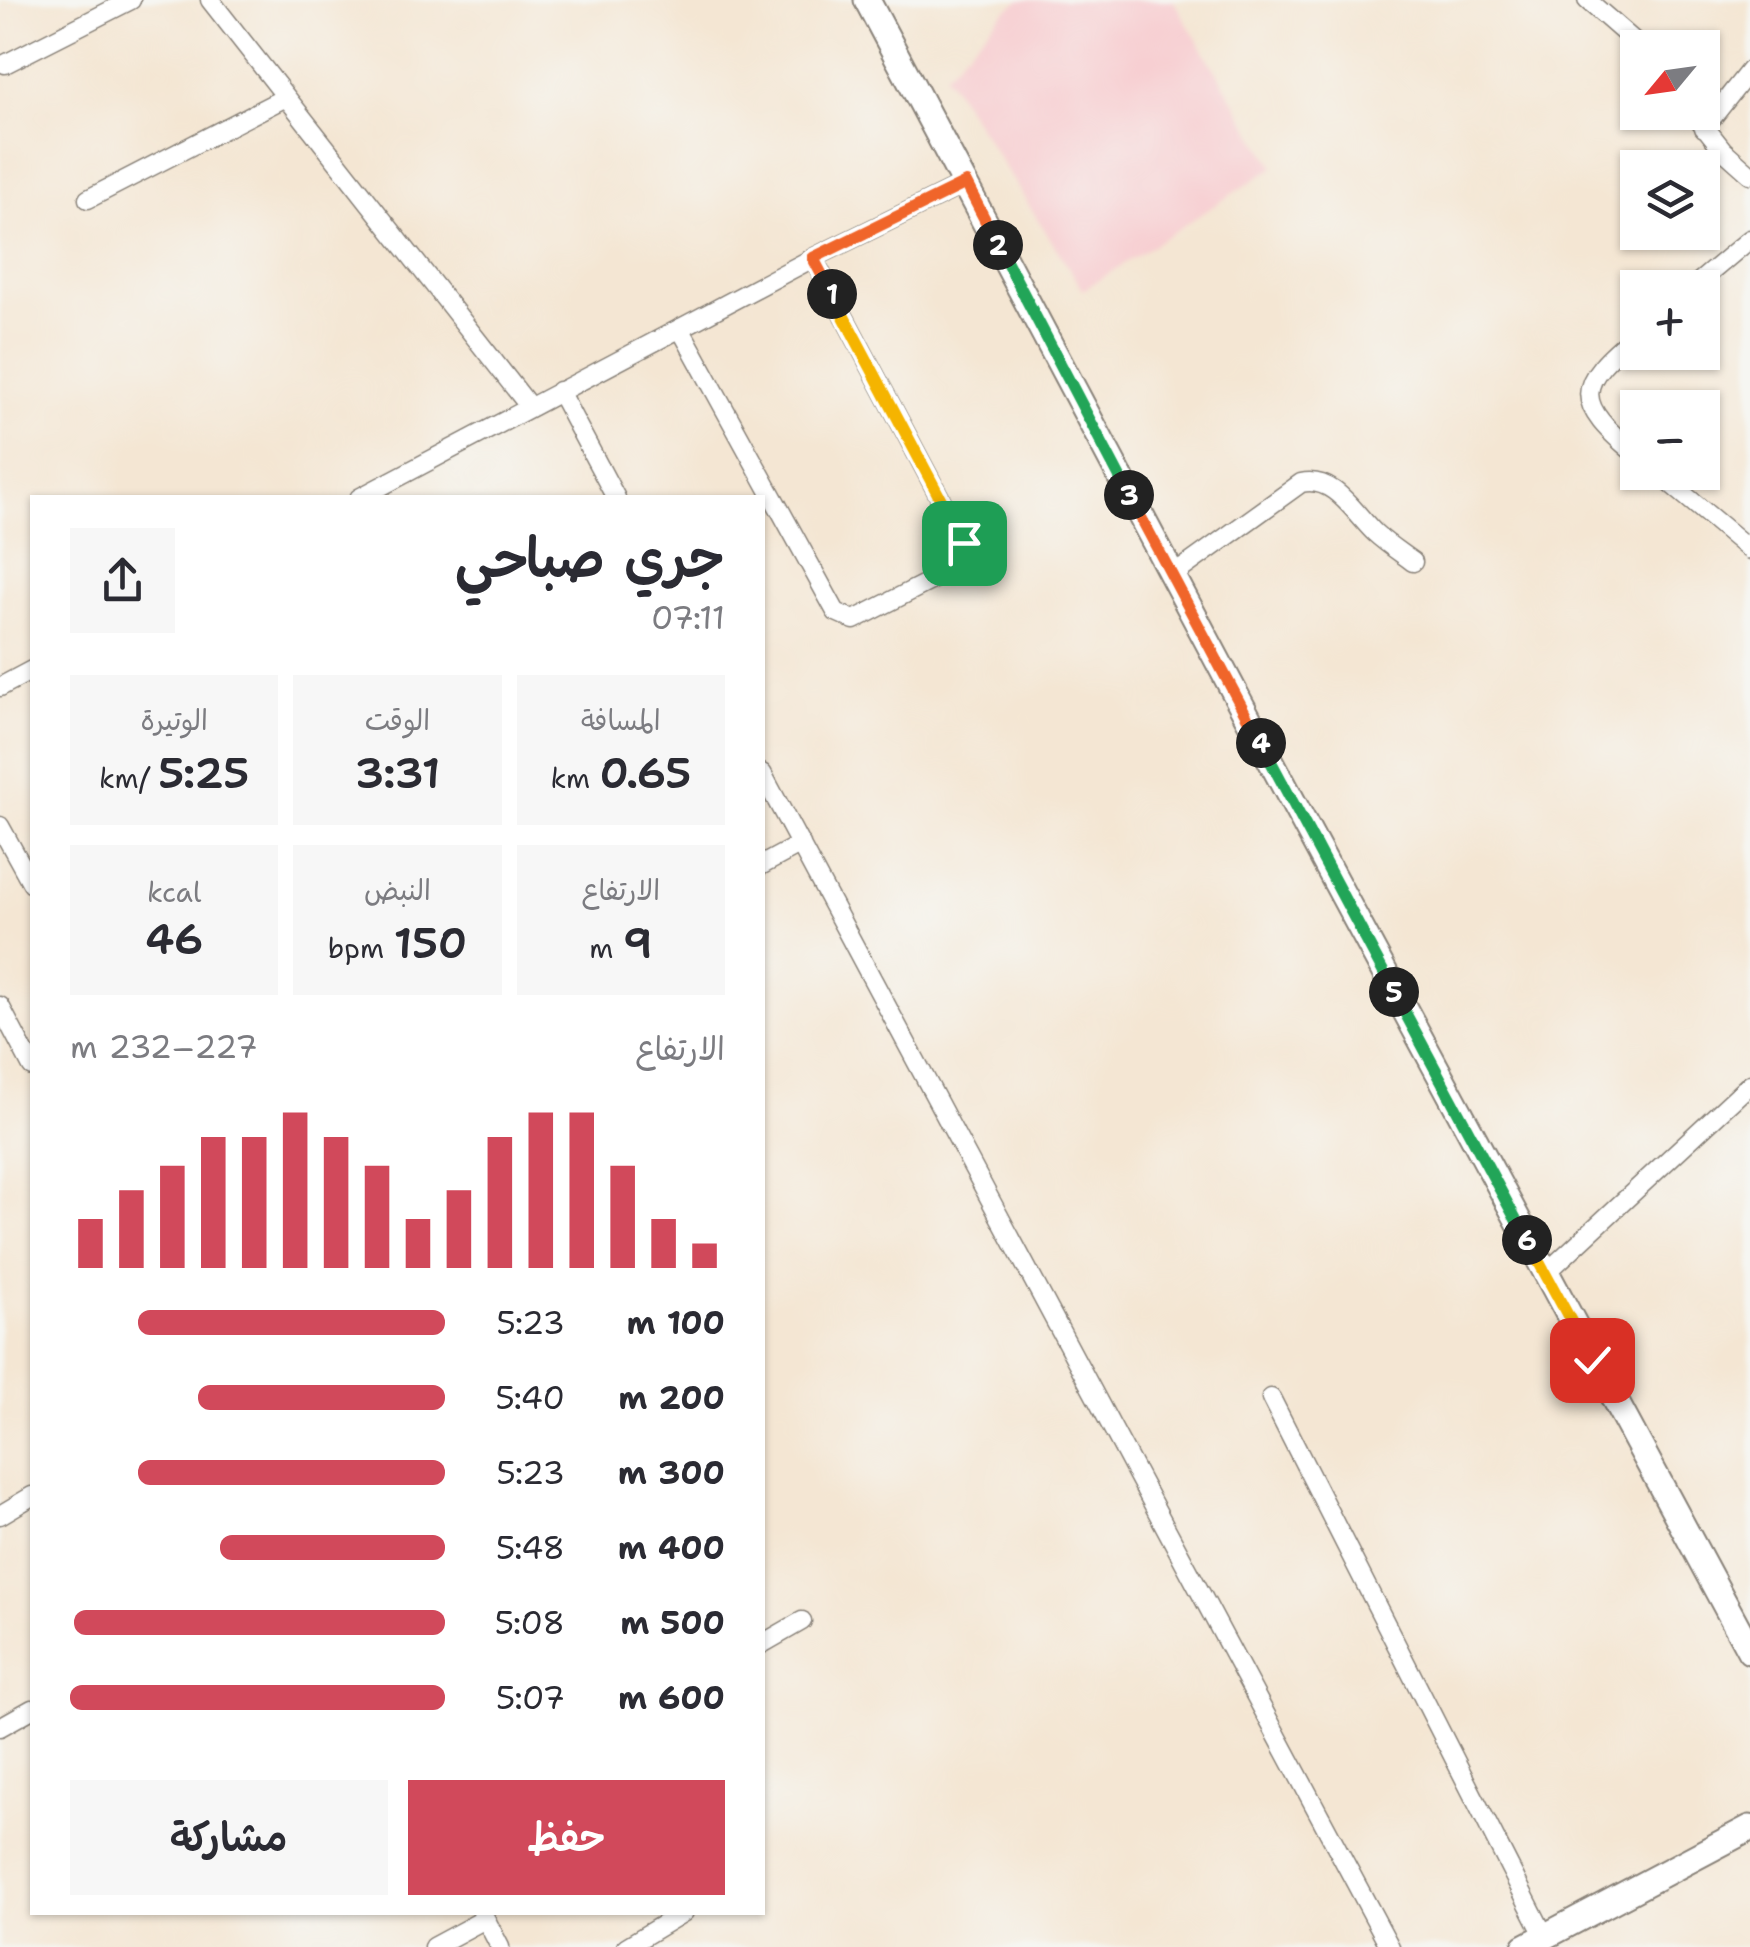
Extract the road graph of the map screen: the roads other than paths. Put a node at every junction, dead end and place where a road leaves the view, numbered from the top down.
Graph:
1 (131, 0) edge
2 (210, 0) edge
3 (867, 0) edge
4 (1587, 0) edge
5 (1621, 30) edge
6 (5, 64) dead end
7 (1750, 70) edge
8 (286, 97) junction
9 (1720, 108) edge
10 (1706, 130) edge
11 (1750, 174) edge
12 (966, 183) junction
13 (88, 198) dead end
14 (1750, 239) edge
15 (813, 258) junction
16 (1713, 270) edge
17 (680, 328) junction
18 (1620, 347) edge
19 (559, 391) junction
20 (530, 406) junction
21 (1620, 440) edge
22 (1678, 490) edge
23 (365, 495) edge
24 (614, 495) edge
25 (1750, 550) edge
26 (1413, 562) dead end
27 (1172, 576) junction
28 (30, 671) edge
29 (0, 687) edge
30 (765, 779) edge
31 (0, 826) edge
32 (800, 844) junction
33 (765, 863) edge
34 (30, 880) edge
35 (0, 1006) edge
36 (30, 1063) edge
37 (1750, 1084) edge
38 (1545, 1274) junction
39 (1271, 1398) dead end
40 (30, 1497) edge
41 (0, 1515) edge
42 (802, 1622) dead end
43 (765, 1642) edge
44 (1750, 1651) edge
45 (30, 1710) edge
46 (0, 1728) edge
47 (1750, 1828) edge
48 (679, 1915) edge
49 (483, 1916) edge
50 (1535, 1942) edge
51 (433, 1947) edge
52 (500, 1947) edge
53 (626, 1947) edge
54 (1390, 1947) edge

1 - 6 street
2 - 8 street
3 - 12 street
4 - 5 street
7 - 9 street
8 - 13 street
8 - 20 street
10 - 11 street
12 - 15 street
12 - 27 street
14 - 16 street
15 - 17 street
15 - 17 street
17 - 19 street
18 - 21 street
19 - 20 street
19 - 24 street
20 - 23 street
22 - 25 street
26 - 27 street
27 - 38 street
28 - 29 street
30 - 32 street
31 - 34 street
32 - 33 street
32 - 54 street
35 - 36 street
37 - 38 street
38 - 44 street
39 - 50 street
40 - 41 street
42 - 43 street
45 - 46 street
47 - 50 street
48 - 53 street
49 - 51 street
49 - 52 street

